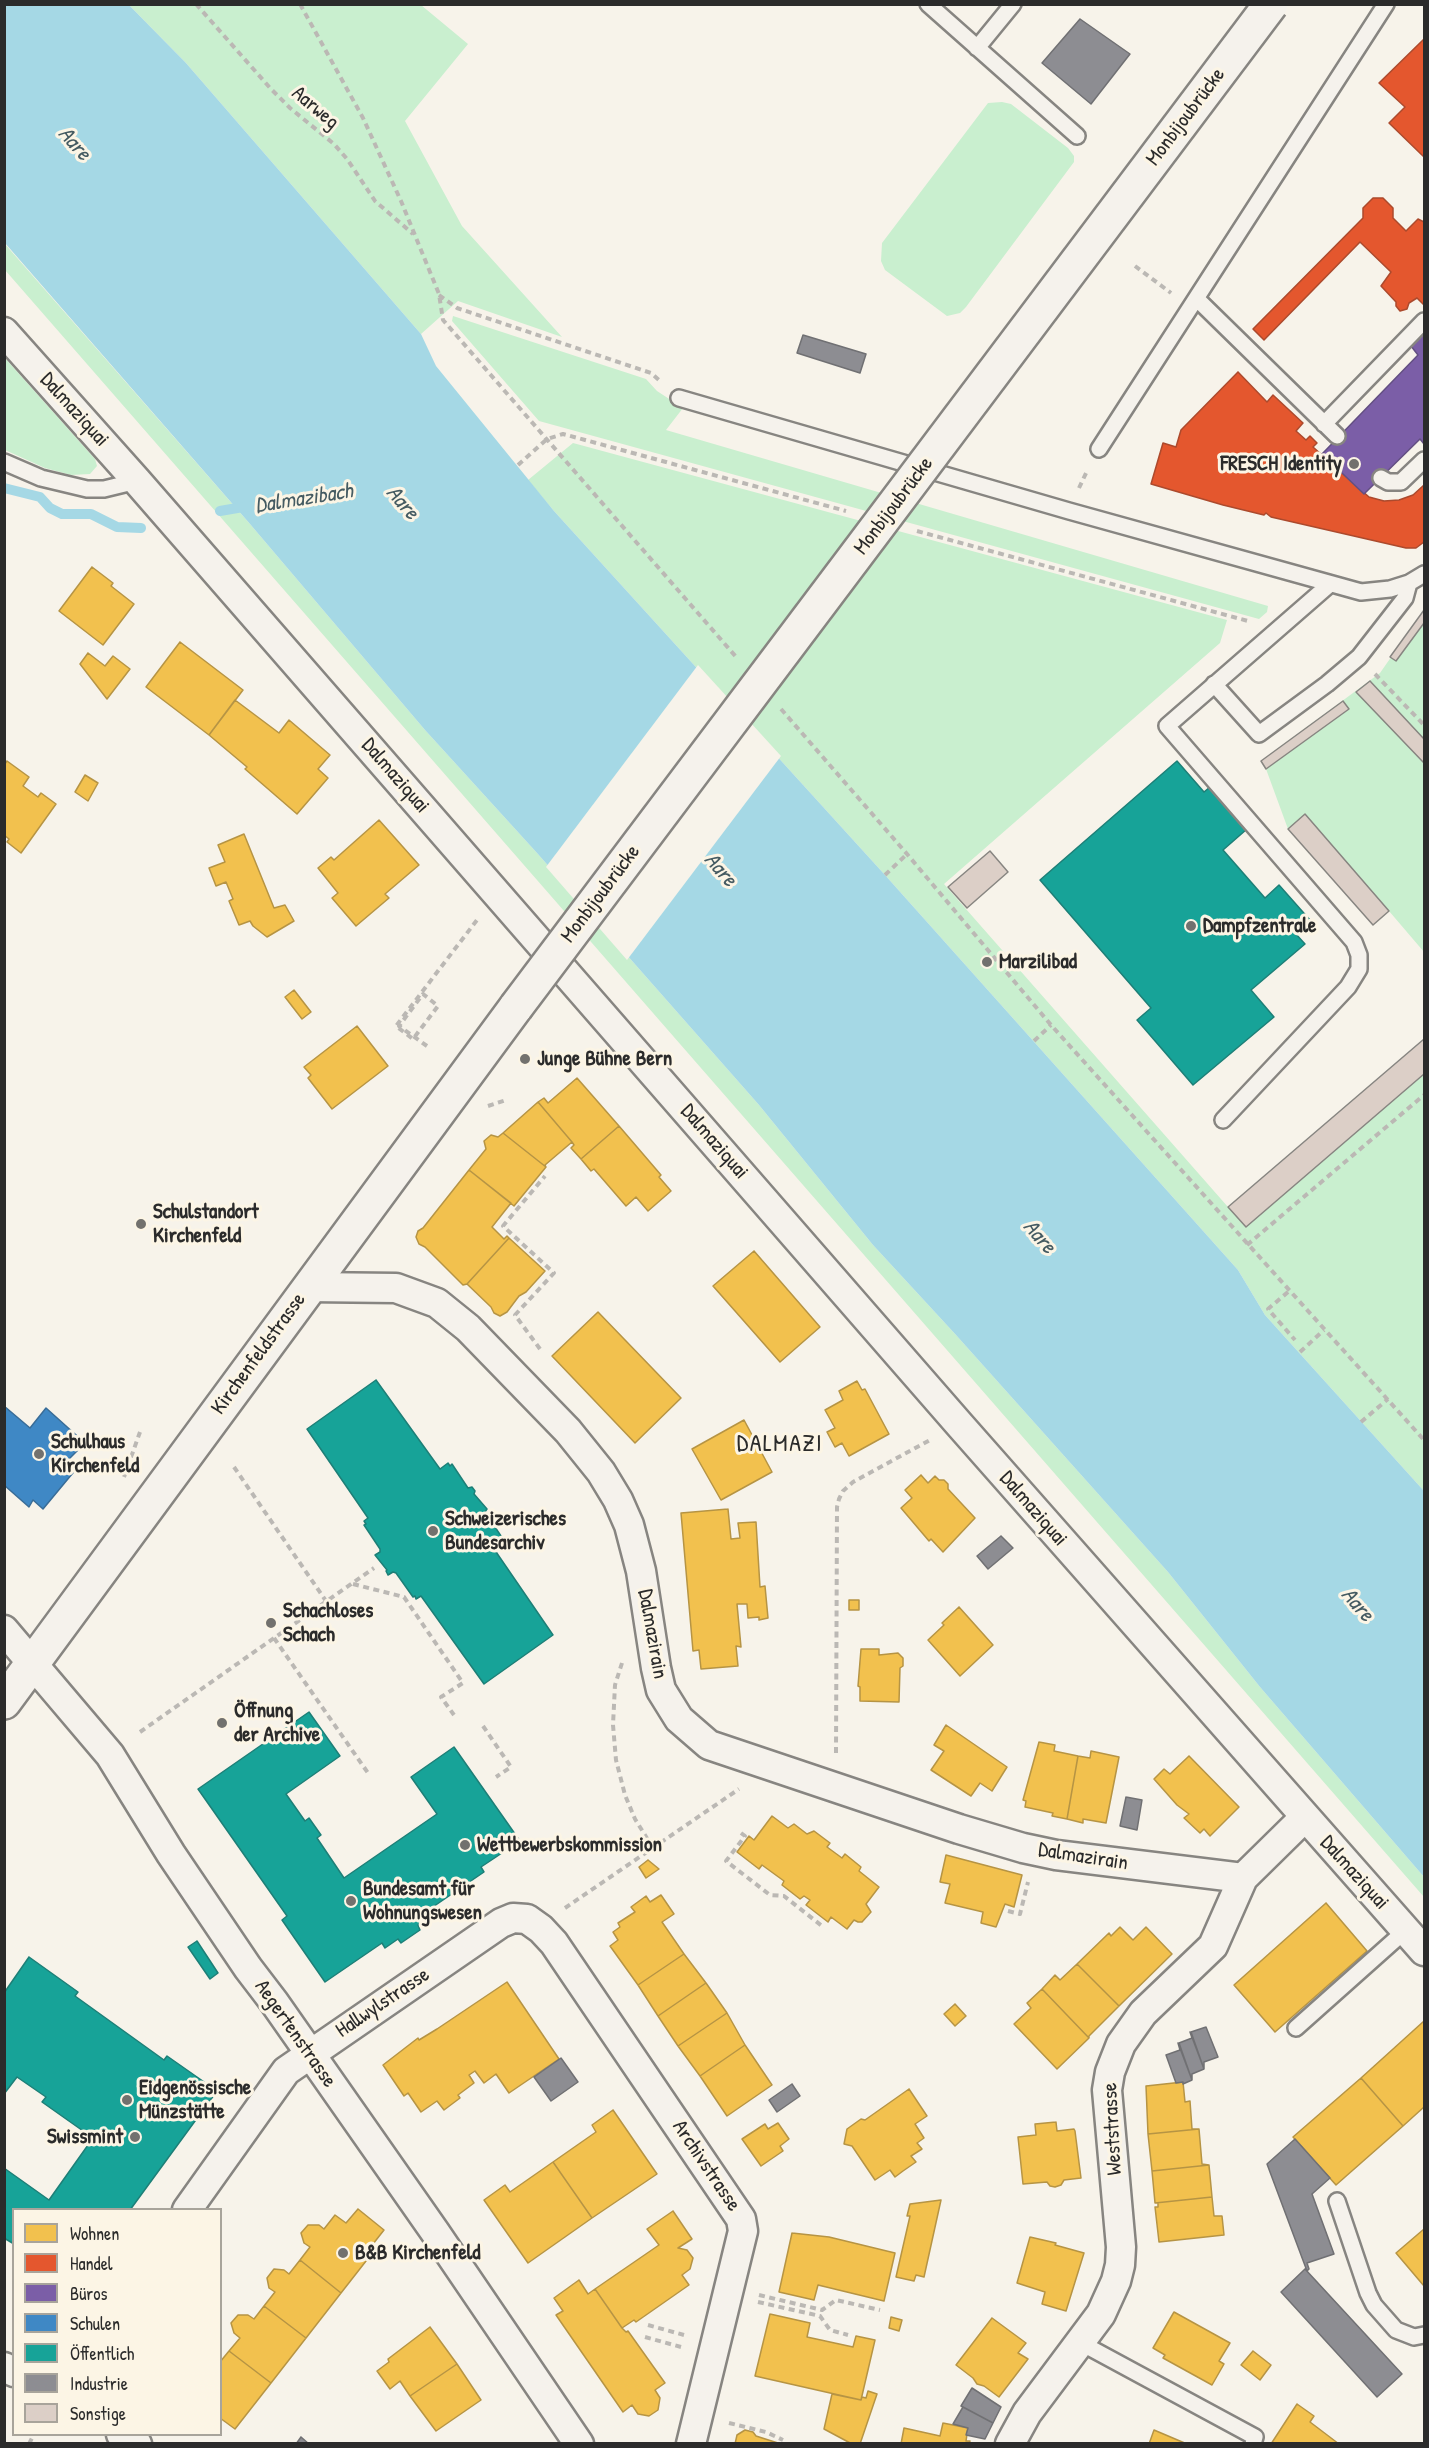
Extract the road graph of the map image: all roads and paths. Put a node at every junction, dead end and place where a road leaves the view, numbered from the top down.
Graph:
1 (196, 4) edge
2 (300, 4) edge
3 (928, 4) edge
4 (1012, 4) edge
5 (1271, 4) edge
6 (1386, 4) edge
7 (977, 48) junction
8 (1077, 136) dead end
9 (414, 235) junction
10 (1135, 266) dead end
11 (439, 294) junction
12 (1176, 297) dead end
13 (1197, 299) junction
14 (1425, 321) edge
15 (4, 332) edge
16 (679, 398) joint
17 (1324, 424) junction
18 (1337, 436) dead end
19 (547, 439) junction
20 (1099, 449) joint
21 (1425, 460) edge
22 (4, 462) edge
23 (518, 465) dead end
24 (1381, 478) dead end
25 (137, 481) junction
26 (1069, 511) junction
27 (1425, 574) edge
28 (1330, 584) junction
29 (1409, 584) junction
30 (1359, 657) junction
31 (738, 658) dead end
32 (1214, 684) junction
33 (776, 703) dead end
34 (1425, 725) edge
35 (907, 854) junction
36 (885, 875) dead end
37 (478, 918) dead end
38 (516, 1007) joint
39 (1051, 1025) junction
40 (1034, 1041) dead end
41 (427, 1046) dead end
42 (1425, 1095) edge
43 (1223, 1120) dead end
44 (545, 1176) dead end
45 (1247, 1245) junction
46 (308, 1287) junction
47 (1288, 1292) junction
48 (1324, 1330) junction
49 (1295, 1340) dead end
50 (540, 1349) dead end
51 (1300, 1352) dead end
52 (1388, 1399) junction
53 (1361, 1422) dead end
54 (936, 1437) dead end
55 (1425, 1440) edge
56 (234, 1467) dead end
57 (374, 1568) dead end
58 (352, 1584) junction
59 (326, 1601) junction
60 (650, 1628) junction
61 (4, 1630) edge
62 (274, 1638) junction
63 (33, 1663) junction
64 (4, 1702) edge
65 (454, 1715) dead end
66 (483, 1726) dead end
67 (140, 1732) dead end
68 (836, 1764) dead end
69 (368, 1773) dead end
70 (496, 1777) dead end
71 (728, 1797) dead end
72 (1304, 1818) junction
73 (741, 1833) dead end
74 (653, 1848) junction
75 (1036, 1851) junction
76 (1243, 1878) junction
77 (572, 1903) dead end
78 (1008, 1911) dead end
79 (537, 1925) joint
80 (822, 1926) dead end
81 (1406, 1930) junction
82 (1425, 1952) edge
83 (1296, 2028) dead end
84 (309, 2054) junction
85 (1337, 2201) dead end
86 (188, 2208) edge
87 (756, 2294) dead end
88 (754, 2301) dead end
89 (880, 2310) dead end
90 (648, 2325) dead end
91 (848, 2335) dead end
92 (1425, 2335) edge
93 (689, 2336) dead end
94 (645, 2337) dead end
95 (1081, 2343) junction
96 (686, 2348) dead end
97 (724, 2422) dead end
98 (124, 2436) edge
99 (783, 2440) dead end
100 (137, 2444) edge
101 (579, 2444) edge
102 (692, 2444) edge
103 (1010, 2444) edge
104 (1253, 2444) edge

1 - 9 path, Aarweg
2 - 9 path
3 - 7 lane
4 - 7 lane
5 - 38 main road, Monbijoubrücke, bridge
6 - 13 lane
7 - 8 lane
9 - 11 path
10 - 12 path
11 - 16 path
11 - 19 path
13 - 17 lane
13 - 20 lane
14 - 17 lane
15 - 25 street, Dalmaziquai
16 - 26 lane
17 - 18 lane
19 - 23 path
19 - 31 path
20 - 26 path
21 - 24 lane
22 - 25 lane
25 - 72 street, Dalmaziquai
26 - 28 lane
27 - 29 lane
28 - 29 lane
28 - 32 lane
29 - 30 lane
30 - 32 lane
30 - 34 path
32 - 43 lane
33 - 35 path
35 - 36 path
35 - 39 path
37 - 41 path
38 - 46 main road, Kirchenfeldstrasse
39 - 40 path
39 - 45 path
42 - 45 path
44 - 50 path
45 - 47 path
46 - 60 street, Dalmazirain
46 - 63 main road, Kirchenfeldstrasse
47 - 48 path
47 - 49 path
48 - 51 path
48 - 52 path
52 - 53 path
52 - 55 path
54 - 68 path
56 - 59 path
57 - 58 path
58 - 59 path
58 - 65 path
59 - 62 path
60 - 74 path
60 - 75 street, Dalmazirain
61 - 63 street, Aegertenstrasse
62 - 67 path
62 - 69 path
63 - 64 main road, Kirchenfeldstrasse
63 - 84 street, Aegertenstrasse
66 - 70 path
71 - 74 path
72 - 76 street, Weststrasse
72 - 81 street, Dalmaziquai
73 - 80 path
74 - 77 path
75 - 76 street, Dalmazirain
75 - 78 path
76 - 95 street, Weststrasse
79 - 84 street, Hallwylstrasse
79 - 102 street, Archivstrasse
81 - 82 street, Dalmaziquai
81 - 83 lane
84 - 86 street, Hallwylstrasse
84 - 101 street, Aegertenstrasse
85 - 92 lane
87 - 89 path
88 - 91 path
90 - 93 path
94 - 96 path
95 - 103 street, Weststrasse
95 - 104 lane
97 - 99 path
98 - 100 street

